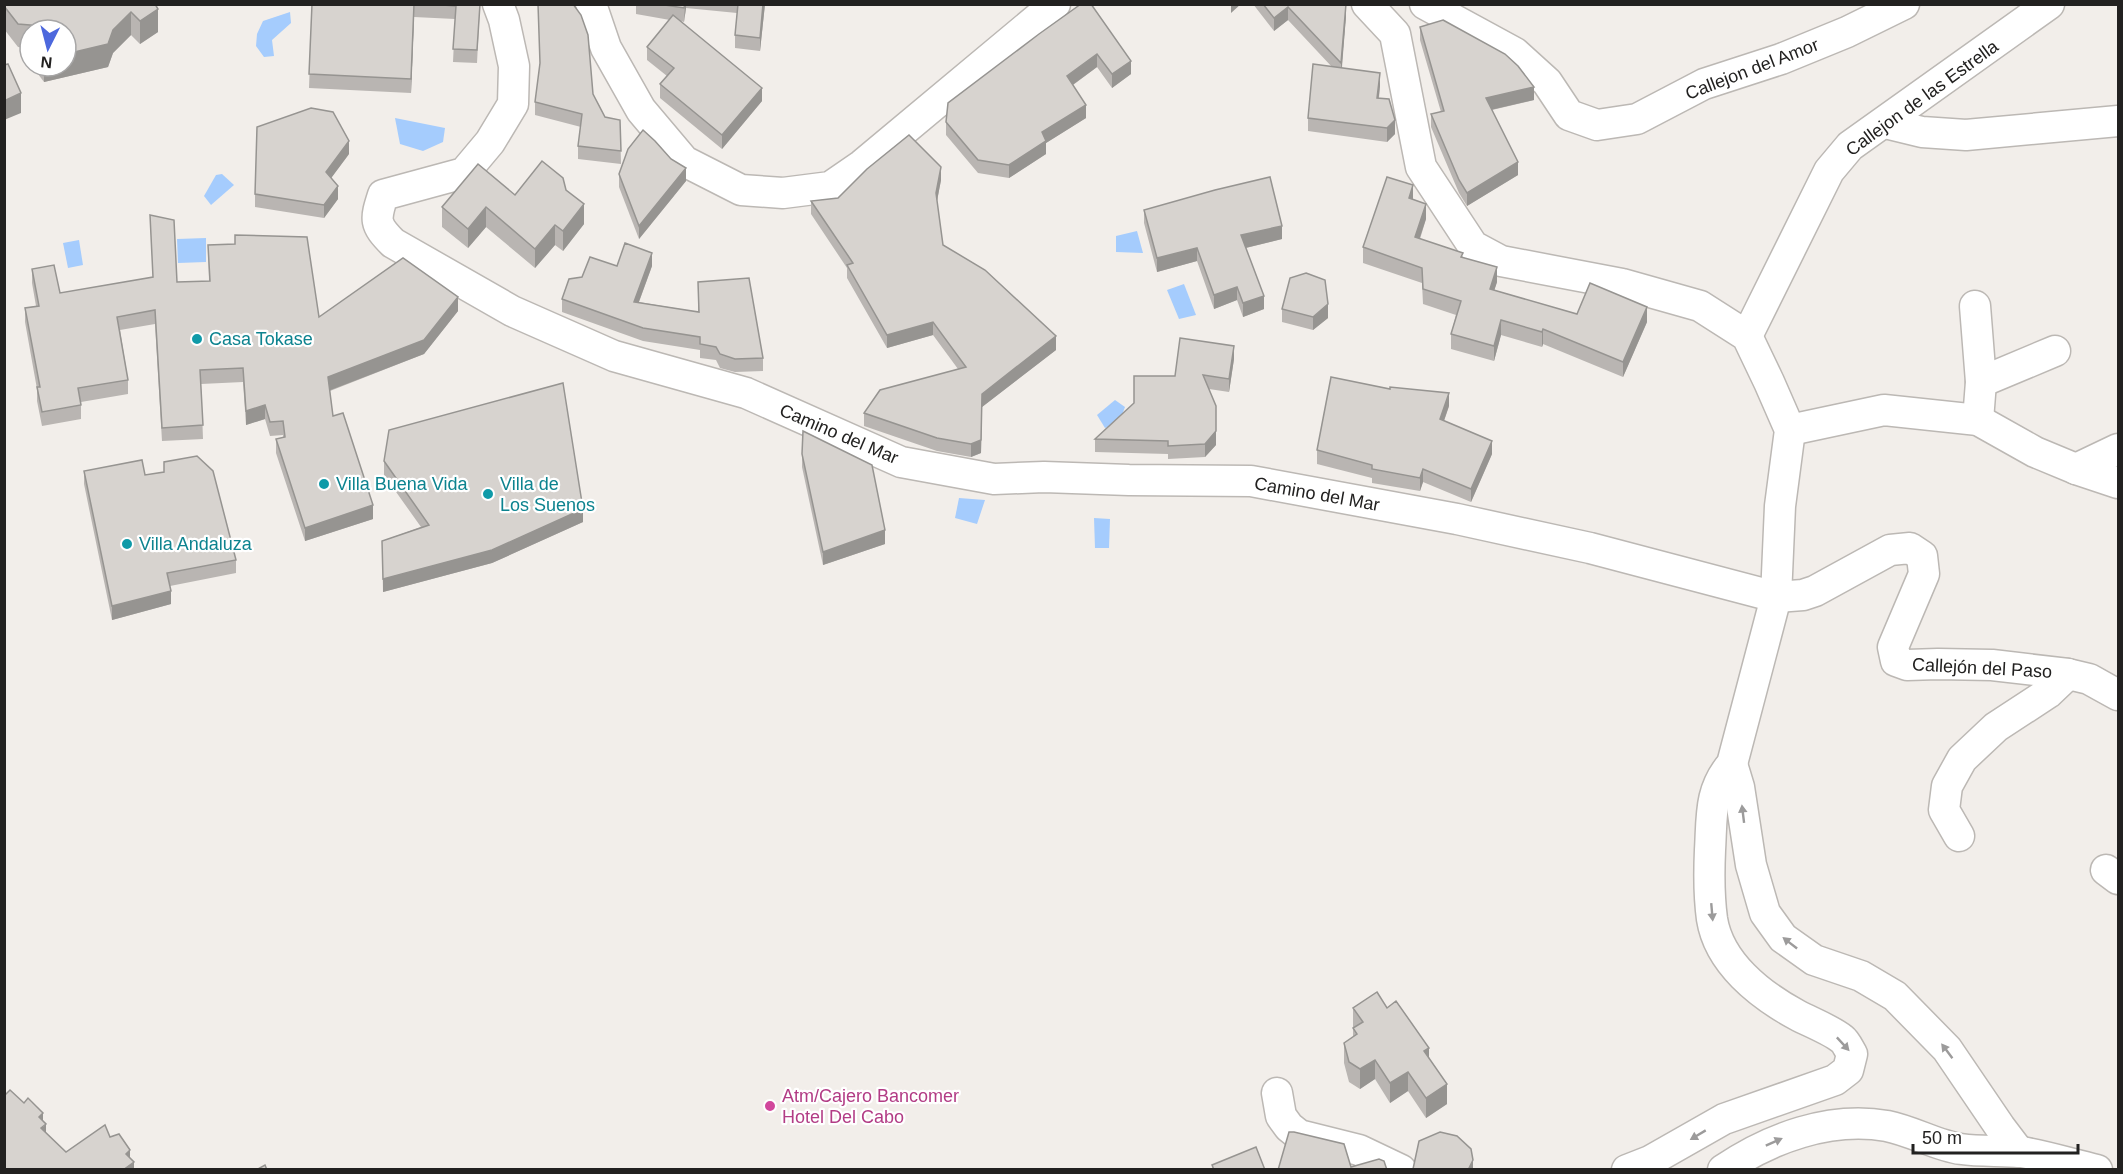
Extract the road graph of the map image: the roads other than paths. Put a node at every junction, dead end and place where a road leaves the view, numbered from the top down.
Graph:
1 (498, 4) edge
2 (591, 4) edge
3 (1055, 4) edge
4 (1368, 4) edge
5 (1418, 4) edge
6 (1425, 4) edge
7 (1904, 4) edge
8 (2049, 4) edge
9 (1395, 34) junction
10 (2118, 121) edge
11 (1885, 123) junction
12 (1975, 306) dead end
13 (1747, 336) junction
14 (2055, 351) dead end
15 (1981, 382) junction
16 (1978, 420) junction
17 (1790, 430) junction
18 (2118, 449) edge
19 (2076, 469) junction
20 (2118, 483) edge
21 (1776, 597) junction
22 (2068, 674) junction
23 (2118, 695) edge
24 (1732, 764) junction
25 (1959, 836) dead end
26 (1276, 1093) dead end
27 (1980, 1099) junction
28 (2019, 1152) junction
29 (1958, 1159) edge
30 (1401, 1170) edge
31 (1627, 1170) edge
32 (1723, 1170) edge
33 (2097, 1170) edge

1 - 21 street, Camino del Mar
2 - 3 street
4 - 9 street
5 - 9 street
6 - 7 street, Callejon del Amor
8 - 11 street, Callejon de las Estrella
9 - 13 street
10 - 11 street
11 - 13 street, Callejon de las Estrella
12 - 15 street
13 - 17 street
14 - 15 street
15 - 16 street
16 - 17 street
16 - 19 street
17 - 21 street
18 - 19 street
19 - 20 street
21 - 22 street, Callejón del Paso
21 - 24 street
22 - 23 street, Callejón del Paso
22 - 25 street
27 -> 24 street
24 -> 31 street
26 - 30 street
27 - 28 street
27 - 29 street
28 - 29 street
28 - 33 street
32 -> 29 street

